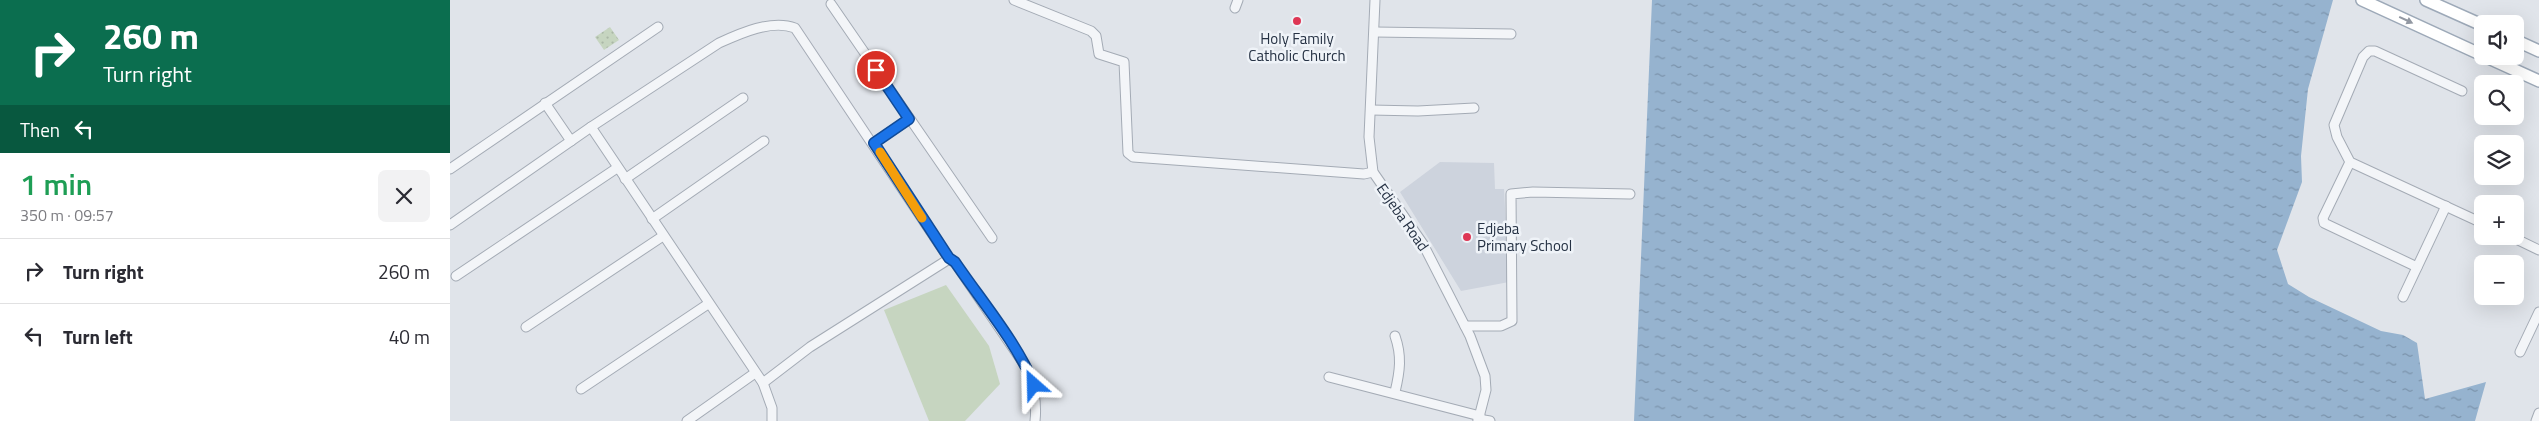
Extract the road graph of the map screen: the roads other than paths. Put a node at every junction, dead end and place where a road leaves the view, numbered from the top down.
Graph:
1 (1014, 0) edge
2 (1375, 0) edge
3 (2362, 0) edge
4 (2426, 0) edge
5 (831, 4) dead end
6 (2474, 21) edge
7 (658, 28) dead end
8 (1375, 32) junction
9 (1511, 34) dead end
10 (2524, 44) edge
11 (2539, 51) edge
12 (2474, 52) edge
13 (2503, 65) edge
14 (2539, 81) edge
15 (2462, 91) dead end
16 (743, 98) dead end
17 (546, 103) junction
18 (1474, 108) dead end
19 (1371, 110) junction
20 (909, 119) junction
21 (590, 127) junction
22 (571, 141) junction
23 (764, 141) dead end
24 (874, 143) junction
25 (2350, 162) junction
26 (450, 168) edge
27 (618, 168) junction
28 (1372, 172) junction
29 (625, 179) junction
30 (1630, 194) dead end
31 (2446, 206) junction
32 (652, 219) junction
33 (2474, 219) edge
34 (450, 225) edge
35 (663, 236) junction
36 (992, 238) dead end
37 (2524, 243) edge
38 (2539, 250) edge
39 (949, 258) junction
40 (2418, 267) junction
41 (456, 276) dead end
42 (2403, 297) dead end
43 (708, 304) junction
44 (2539, 312) edge
45 (1464, 326) junction
46 (526, 327) dead end
47 (1395, 336) dead end
48 (2520, 352) dead end
49 (755, 373) junction
50 (1329, 377) dead end
51 (763, 383) junction
52 (581, 388) dead end
53 (1395, 392) junction
54 (2539, 413) edge
55 (1479, 419) edge
56 (687, 421) edge
57 (772, 421) edge
58 (1035, 421) edge
59 (1490, 421) edge
60 (2536, 421) edge

1 - 28 street
2 - 8 street, Edjeba Road
3 -> 12 main road
4 - 6 main road
5 - 20 street
7 - 17 street
8 - 9 street
8 - 19 street, Edjeba Road
10 - 11 main road
13 - 14 main road
15 - 25 street
16 - 29 street
17 - 22 street
17 - 26 street
18 - 19 street
19 - 28 street, Edjeba Road
20 - 24 street
20 - 36 street
21 - 22 street
21 - 24 street
21 - 27 street
22 - 34 street
23 - 32 street
24 - 39 street
25 - 31 street
25 - 40 street
27 - 29 street
27 - 41 street
28 - 45 street, Edjeba Road
29 - 32 street
30 - 45 street
31 - 33 street
31 - 40 street
32 - 35 street
35 - 43 street
35 - 46 street
37 - 38 street
39 - 51 street
39 - 58 street
40 - 42 street
43 - 49 street
43 - 52 street
44 - 48 street
45 - 55 street, Edjeba Road
47 - 53 street
49 - 51 street
49 - 56 street
50 - 53 street
51 - 57 street
53 - 55 street
54 - 60 street
55 - 59 street

